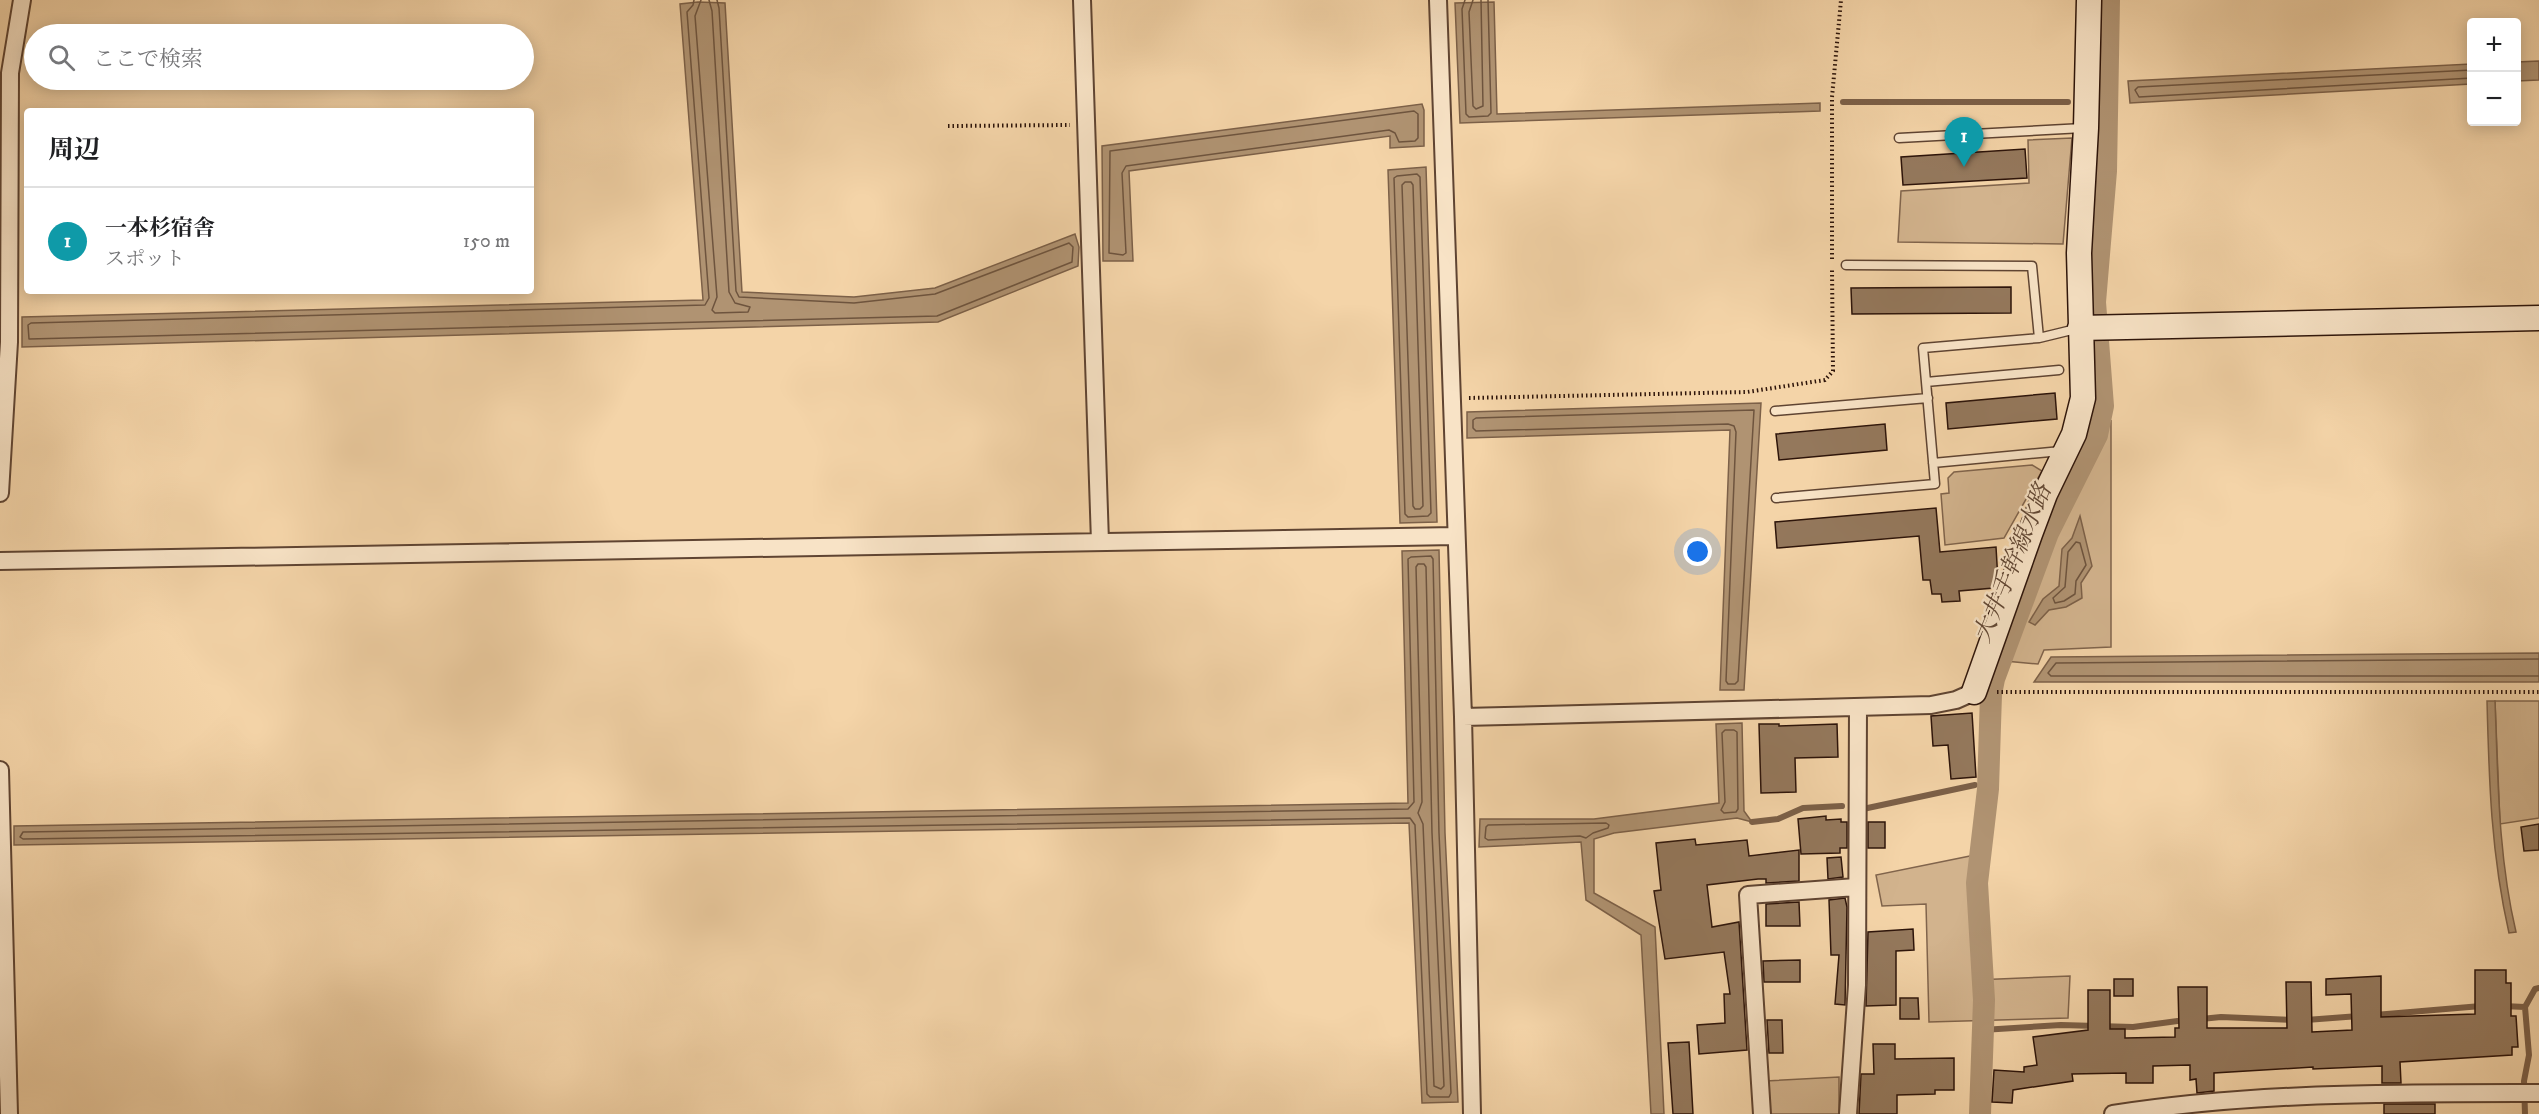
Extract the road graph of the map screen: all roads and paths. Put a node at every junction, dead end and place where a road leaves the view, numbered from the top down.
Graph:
1 (22, 0) edge
2 (1082, 0) edge
3 (1438, 0) edge
4 (1841, 0) edge
5 (2089, 0) edge
6 (1086, 125) junction
7 (948, 126) dead end
8 (2086, 128) junction
9 (1899, 138) dead end
10 (1846, 266) dead end
11 (2539, 318) edge
12 (2092, 327) junction
13 (2039, 338) junction
14 (2059, 370) dead end
15 (1926, 382) junction
16 (1450, 398) junction
17 (1928, 398) junction
18 (1775, 411) dead end
19 (2066, 451) junction
20 (1933, 463) junction
21 (0, 493) edge
22 (1776, 498) dead end
23 (1455, 536) junction
24 (1100, 542) junction
25 (0, 561) edge
26 (1974, 692) joint
27 (2003, 692) dead end
28 (2539, 692) edge
29 (1858, 707) junction
30 (1463, 717) junction
31 (0, 770) edge
32 (0, 807) edge
33 (1856, 887) junction
34 (2529, 1093) edge
35 (2167, 1110) edge
36 (9, 1114) edge
37 (1472, 1114) edge
38 (1762, 1114) edge
39 (1848, 1114) edge
40 (2113, 1114) edge

1 - 21 street
2 - 6 street
3 - 16 street
4 - 16 path
5 - 8 street
6 - 7 path
6 - 24 street
8 - 9 lane
8 - 12 street
10 - 13 lane
11 - 12 street
12 - 13 lane
12 - 19 street
13 - 15 lane
14 - 15 lane
15 - 17 lane
16 - 23 street
17 - 18 lane
17 - 20 lane
19 - 20 lane
19 - 26 street
20 - 22 lane
23 - 24 street
23 - 30 street
24 - 25 street
26 - 29 street
27 - 28 path
29 - 30 street
29 - 33 street
30 - 37 street
31 - 32 street
32 - 36 street
33 - 38 street
33 - 39 street
34 - 35 street
35 - 40 street

